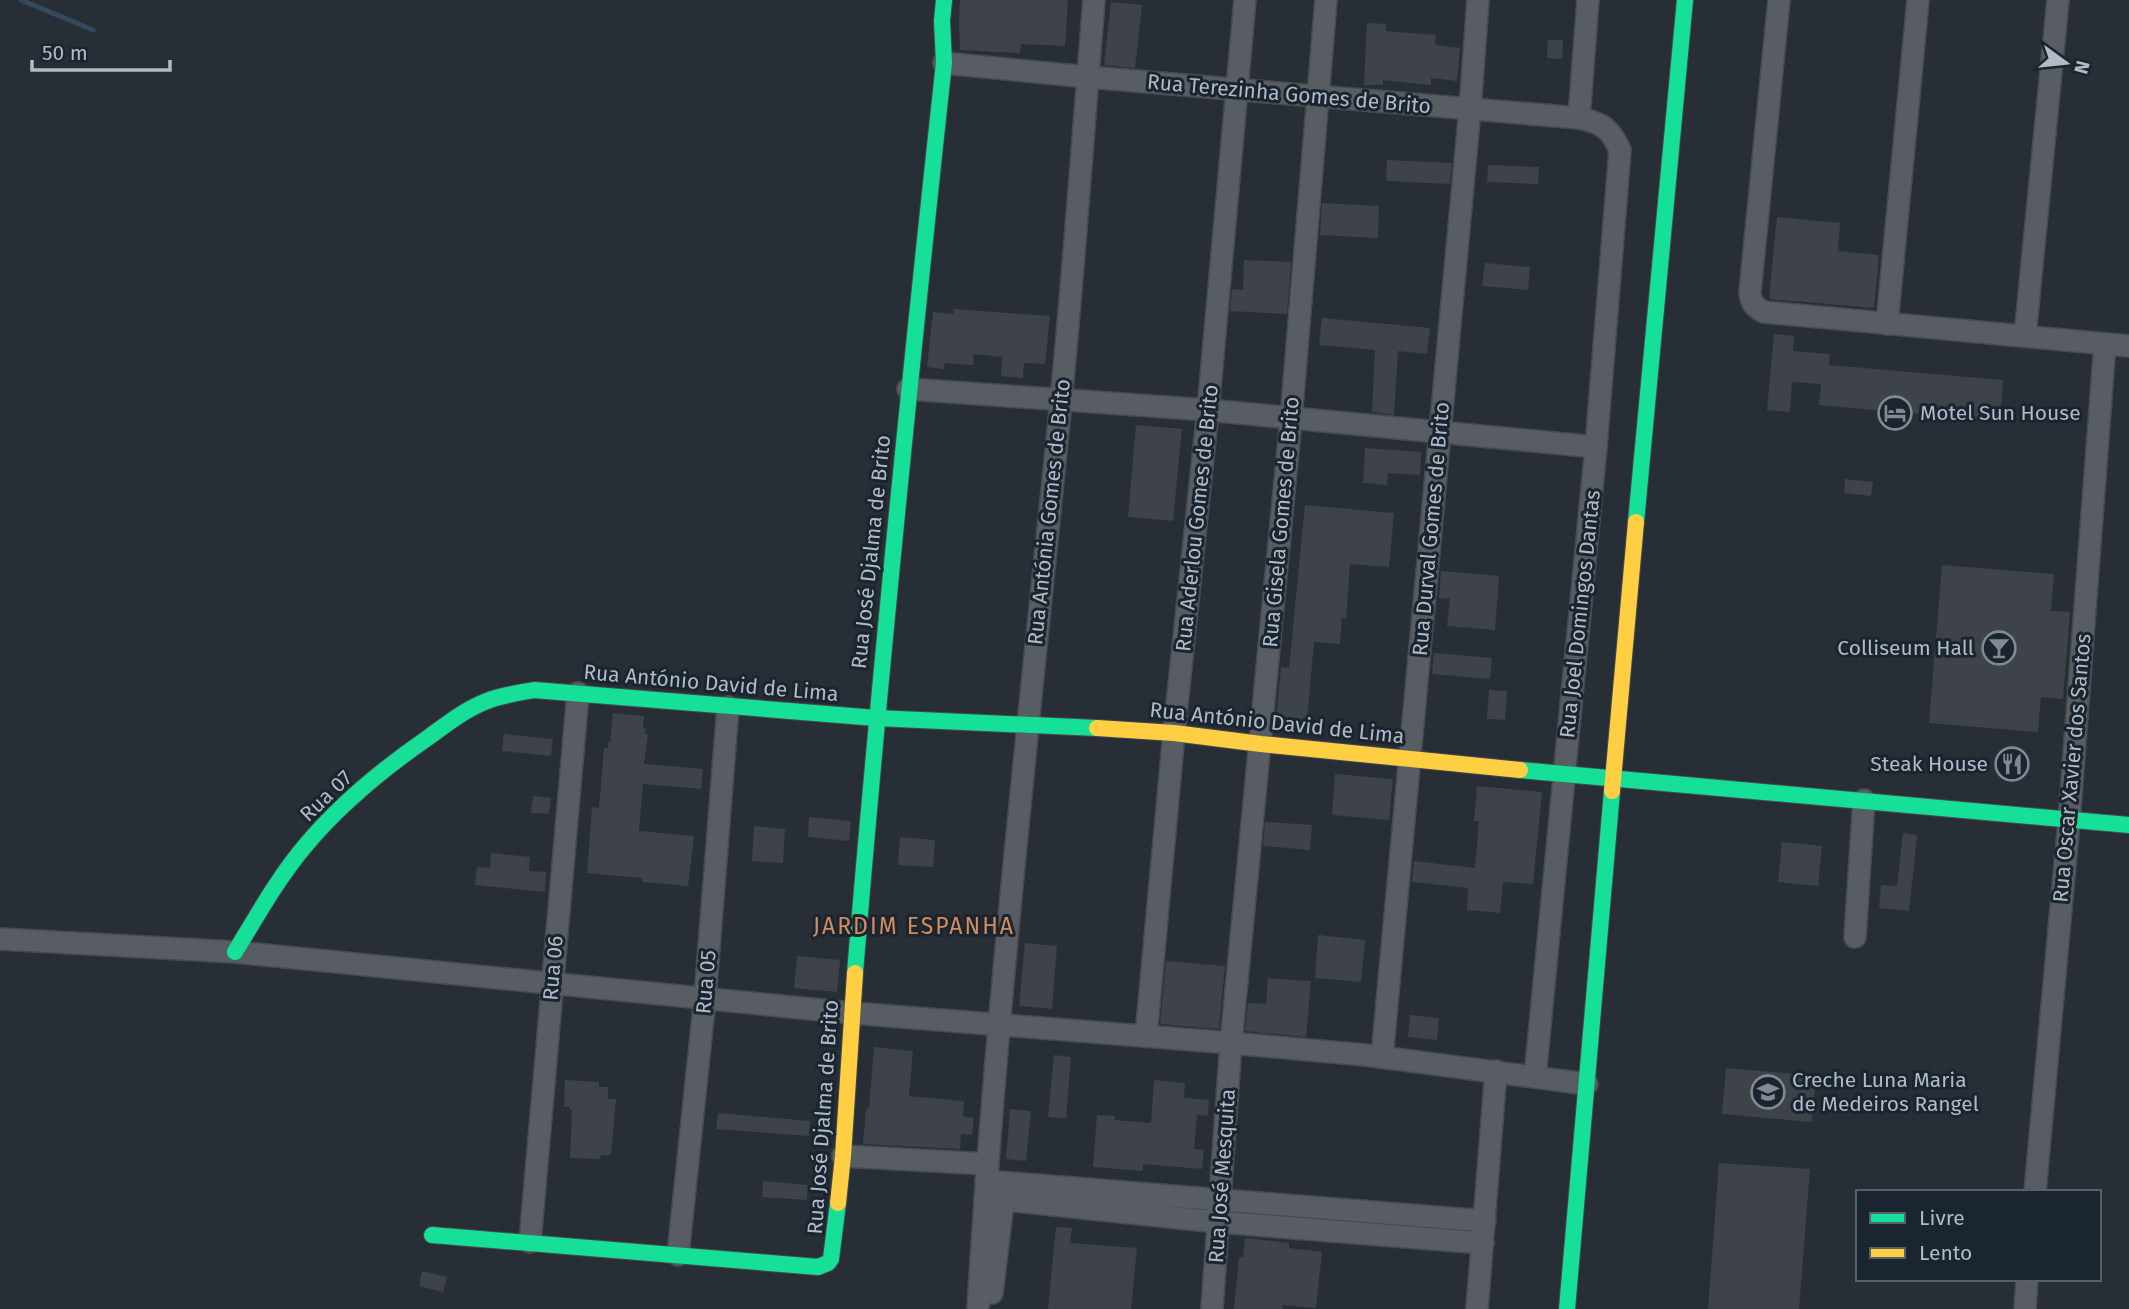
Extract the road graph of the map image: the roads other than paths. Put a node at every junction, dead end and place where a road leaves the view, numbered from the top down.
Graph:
1 (927, 0) edge
2 (1094, 0) edge
3 (1245, 0) edge
4 (1326, 0) edge
5 (1478, 0) edge
6 (1588, 0) edge
7 (1685, 0) edge
8 (1779, 0) edge
9 (1918, 0) edge
10 (2058, 0) edge
11 (943, 10) edge
12 (944, 63) junction
13 (1088, 77) junction
14 (1237, 88) junction
15 (1317, 95) junction
16 (1470, 109) junction
17 (1579, 118) junction
18 (1620, 150) joint
19 (1887, 324) junction
20 (2025, 336) junction
21 (2105, 344) junction
22 (2129, 346) edge
23 (908, 388) junction
24 (1061, 399) junction
25 (1208, 410) junction
26 (1291, 419) junction
27 (1440, 432) junction
28 (1596, 447) junction
29 (578, 693) junction
30 (481, 703) joint
31 (728, 707) junction
32 (876, 718) junction
33 (1028, 724) junction
34 (1174, 733) junction
35 (1261, 744) junction
36 (1410, 757) junction
37 (1563, 774) junction
38 (1614, 779) junction
39 (1864, 800) junction
40 (2068, 821) junction
41 (2129, 825) edge
42 (1855, 937) dead end
43 (0, 939) edge
44 (235, 953) junction
45 (551, 982) junction
46 (705, 999) junction
47 (852, 1013) junction
48 (999, 1024) junction
49 (1146, 1036) junction
50 (1231, 1043) junction
51 (1382, 1057) junction
52 (1496, 1071) junction
53 (1535, 1076) junction
54 (1587, 1084) junction
55 (842, 1156) junction
56 (993, 1185) junction
57 (2035, 1190) edge
58 (1220, 1199) junction
59 (1218, 1222) junction
60 (1484, 1232) junction
61 (432, 1236) dead end
62 (530, 1242) junction
63 (678, 1255) junction
64 (2027, 1281) edge
65 (978, 1309) edge
66 (990, 1309) edge
67 (1212, 1309) edge
68 (1477, 1309) edge
69 (1567, 1309) edge
70 (2025, 1309) edge

1 - 11 street
2 - 13 street, Rua Antónia Gomes de Brito
3 - 14 street, Rua Aderlou Gomes de Brito
4 - 15 street, Rua Gisela Gomes de Brito
5 - 16 street, Rua Durval Gomes de Brito
6 - 17 street
7 - 38 street
8 - 19 street
9 - 19 street
10 - 20 street
11 - 12 street, Rua José Djalma de Brito
12 - 13 street, Rua Terezinha Gomes de Brito
12 - 23 street, Rua José Djalma de Brito
13 - 14 street, Rua Terezinha Gomes de Brito
13 - 24 street, Rua Antónia Gomes de Brito
14 - 15 street, Rua Terezinha Gomes de Brito
14 - 25 street, Rua Aderlou Gomes de Brito
15 - 16 street, Rua Terezinha Gomes de Brito
15 - 26 street, Rua Gisela Gomes de Brito
16 - 17 street, Rua Terezinha Gomes de Brito
16 - 27 street, Rua Durval Gomes de Brito
17 - 18 street, Rua Terezinha Gomes de Brito
18 - 28 street, Rua Joel Domingos Dantas
19 - 20 street
20 - 21 street
21 - 22 street
21 - 40 street, Rua Oscar Xavier dos Santos
23 - 24 street
23 - 32 street, Rua José Djalma de Brito
24 - 25 street
24 - 33 street, Rua Antónia Gomes de Brito
25 - 26 street
25 - 34 street, Rua Aderlou Gomes de Brito
26 - 27 street
26 - 35 street, Rua Gisela Gomes de Brito
27 - 28 street
27 - 36 street, Rua Durval Gomes de Brito
28 - 37 street, Rua Joel Domingos Dantas
29 - 30 street, Rua António David de Lima
29 - 31 street, Rua António David de Lima
29 - 45 street, Rua 06
30 - 44 street, Rua 07
31 - 32 street, Rua António David de Lima
31 - 46 street, Rua 05
32 - 33 street, Rua António David de Lima
32 - 47 street, Rua José Djalma de Brito
33 - 34 street, Rua António David de Lima
33 - 48 street, Rua Antónia Gomes de Brito
34 - 35 street, Rua António David de Lima
34 - 49 street, Rua Aderlou Gomes de Brito
35 - 36 street, Rua António David de Lima
35 - 50 street, Rua Gisela Gomes de Brito
36 - 37 street, Rua António David de Lima
36 - 51 street, Rua Durval Gomes de Brito
37 - 38 street, Rua António David de Lima
37 - 53 street, Rua Joel Domingos Dantas
38 - 39 street, Rua António David de Lima
38 - 54 street
39 - 40 street, Rua António David de Lima
39 - 42 street
40 - 41 street, Rua António David de Lima
40 - 57 street, Rua Oscar Xavier dos Santos
43 - 44 street
44 - 45 street
45 - 46 street
45 - 62 street, Rua 06
46 - 47 street
46 - 63 street, Rua 05
47 - 48 street
47 - 55 street, Rua José Djalma de Brito
48 - 49 street
48 - 56 street, Rua Antónia Gomes de Brito
49 - 50 street
50 - 51 street
50 - 58 street, Rua José Mesquita
51 - 52 street
52 - 53 street
52 - 60 street
53 - 54 street
54 - 69 street
55 - 56 street
55 - 63 street, Rua José Djalma de Brito
56 - 58 street
56 - 59 street
56 - 65 street
56 - 66 street
58 - 59 street, Rua José Mesquita
58 - 60 street
59 - 60 street
59 - 67 street, Rua José Mesquita
60 - 68 street
61 - 62 street
62 - 63 street
64 - 70 street

